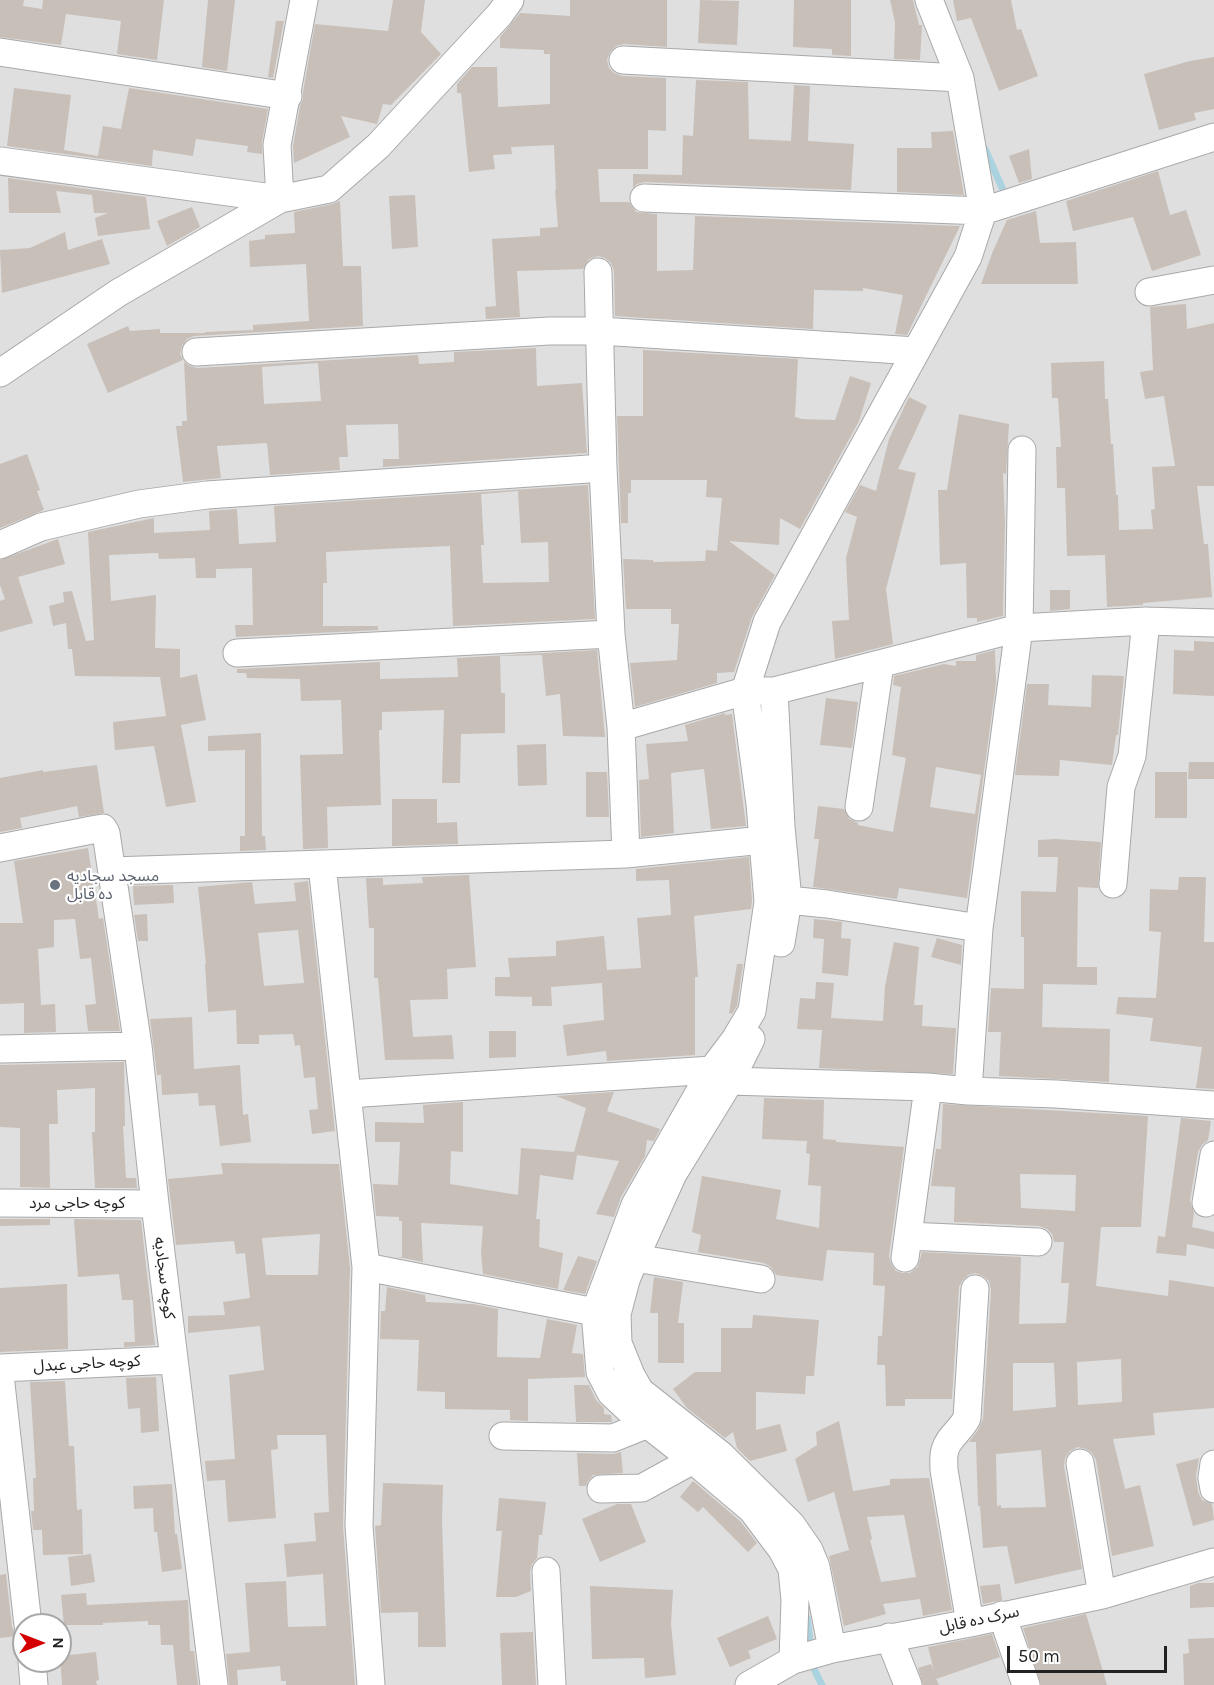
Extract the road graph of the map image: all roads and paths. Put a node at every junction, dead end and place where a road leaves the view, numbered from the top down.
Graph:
1 (304, 0) edge
2 (510, 0) edge
3 (929, 0) edge
4 (0, 52) edge
5 (623, 60) dead end
6 (960, 78) junction
7 (288, 96) junction
8 (1214, 137) edge
9 (0, 161) edge
10 (644, 198) dead end
11 (280, 200) junction
12 (983, 211) junction
13 (598, 272) dead end
14 (1214, 280) edge
15 (1149, 292) dead end
16 (600, 331) junction
17 (916, 351) junction
18 (196, 352) dead end
19 (0, 373) edge
20 (1022, 450) dead end
21 (603, 468) junction
22 (0, 545) edge
23 (1146, 621) junction
24 (1214, 623) edge
25 (1019, 628) junction
26 (611, 634) junction
27 (237, 653) dead end
28 (880, 664) junction
29 (745, 691) junction
30 (774, 691) junction
31 (621, 727) junction
32 (859, 807) dead end
33 (764, 840) junction
34 (0, 848) edge
35 (626, 854) junction
36 (322, 865) junction
37 (112, 871) junction
38 (1113, 884) dead end
39 (788, 900) junction
40 (979, 928) junction
41 (138, 1046) junction
42 (0, 1049) edge
43 (721, 1076) junction
44 (928, 1087) junction
45 (968, 1091) junction
46 (348, 1094) junction
47 (1214, 1105) edge
48 (1214, 1155) edge
49 (0, 1203) edge
50 (1206, 1203) dead end
51 (155, 1204) junction
52 (1038, 1242) dead end
53 (635, 1258) junction
54 (366, 1267) junction
55 (760, 1279) dead end
56 (975, 1289) dead end
57 (595, 1312) junction
58 (174, 1360) junction
59 (0, 1368) edge
60 (0, 1375) edge
61 (648, 1424) junction
62 (503, 1436) dead end
63 (693, 1460) junction
64 (1080, 1463) dead end
65 (1214, 1464) edge
66 (601, 1489) dead end
67 (1214, 1489) edge
68 (1214, 1562) edge
69 (546, 1571) dead end
70 (1102, 1595) junction
71 (27, 1613) edge
72 (1002, 1615) junction
73 (970, 1623) junction
74 (889, 1637) junction
75 (832, 1649) junction
76 (793, 1660) junction
77 (214, 1685) edge
78 (371, 1685) edge
79 (552, 1685) edge
80 (749, 1685) edge
81 (908, 1685) edge
82 (1026, 1685) edge

1 - 7 street
2 - 11 street
3 - 6 street
4 - 7 street
5 - 6 street
6 - 12 street
7 - 11 street
8 - 12 street
9 - 11 street
10 - 12 street
11 - 19 street
12 - 17 street
13 - 16 street
14 - 15 street
16 - 17 street
16 - 18 street
16 - 21 street
17 - 29 street
20 - 25 street
21 - 22 street
21 - 26 street
23 - 24 street
23 - 25 street
23 - 38 street
25 - 28 street
25 - 40 street
26 - 27 street
26 - 31 street
28 - 30 street
28 - 32 street
29 - 30 street
29 - 31 street
29 - 33 street
30 - 39 street
31 - 35 street
33 - 35 street
33 - 43 street
34 - 37 street, کوچه سجادیه
35 - 36 street
36 - 37 street
36 - 46 street
37 - 41 street, کوچه سجادیه
39 - 40 street
39 - 43 street
40 - 45 street
41 - 42 street
41 - 51 street, کوچه سجادیه
43 - 44 street
43 - 46 street
43 - 53 street
43 - 57 street
44 - 45 street
44 - 52 street
45 - 47 street
46 - 54 street
48 - 50 street
49 - 51 street, کوچه حاجی مرد
51 - 58 street, کوچه سجادیه
53 - 55 street
53 - 75 street
54 - 57 street
54 - 78 street
56 - 73 street
57 - 61 street
58 - 59 street, کوچه حاجی عبدل
58 - 77 street, کوچه سجادیه
60 - 71 street
61 - 62 street
61 - 63 street
63 - 66 street
63 - 76 street
64 - 70 street
65 - 67 street
68 - 70 street, سرک ده قابل
69 - 79 street
70 - 72 street, سرک ده قابل
72 - 73 street, سرک ده قابل
72 - 82 street
73 - 74 street, سرک ده قابل
74 - 75 street, سرک ده قابل
74 - 81 street
75 - 76 street, سرک ده قابل
76 - 80 street, سرک ده قابل

